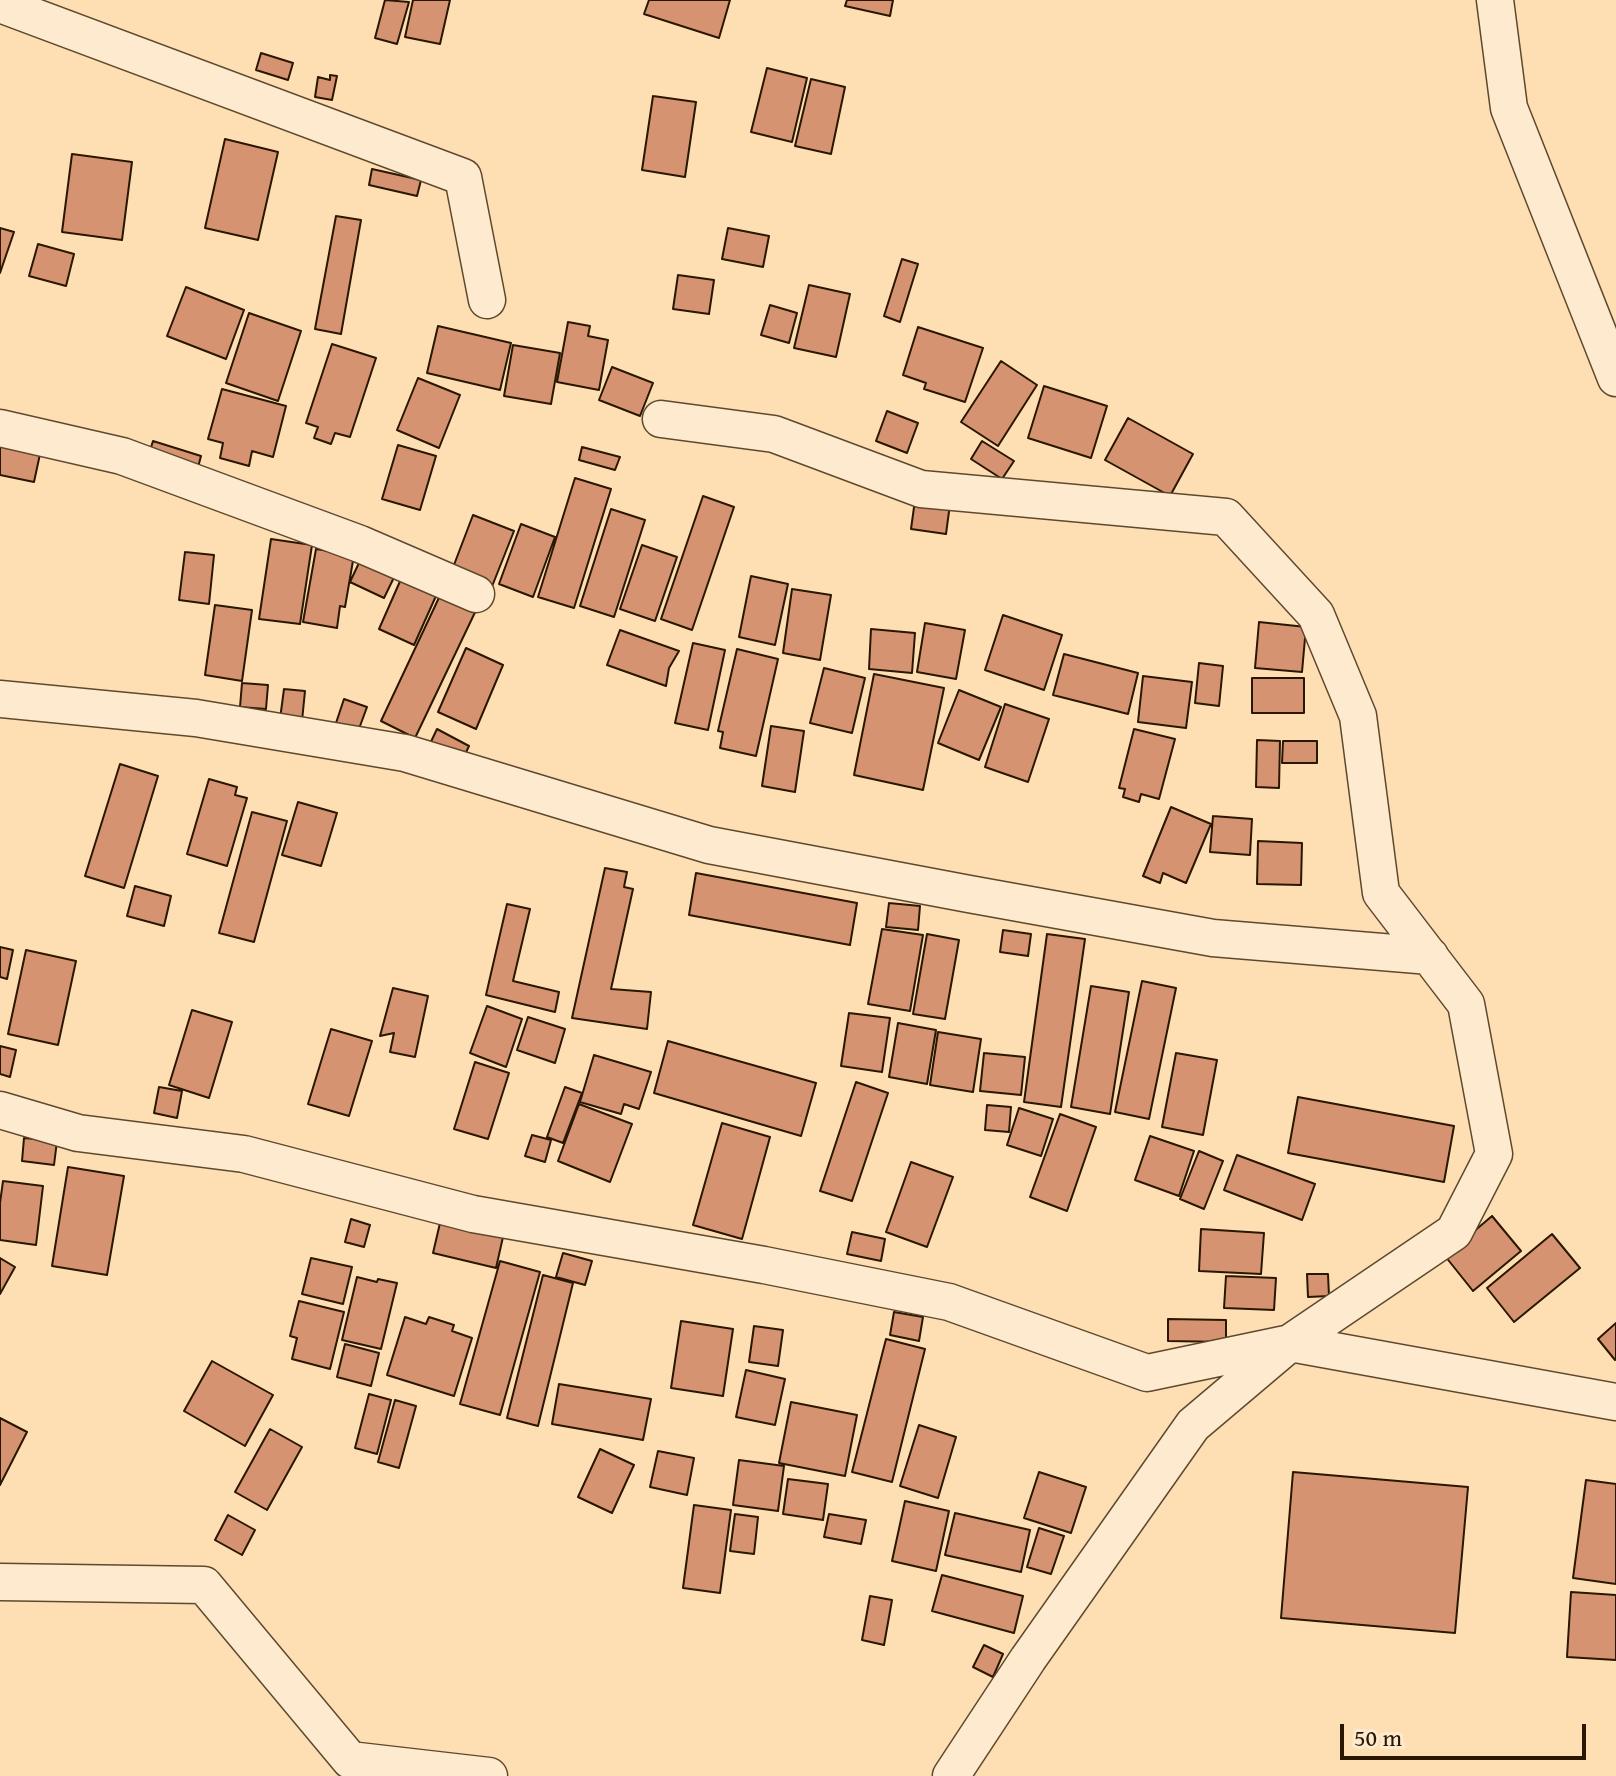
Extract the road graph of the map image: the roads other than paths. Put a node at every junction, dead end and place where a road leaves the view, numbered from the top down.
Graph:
1 (1495, 0) edge
2 (0, 4) edge
3 (487, 300) dead end
4 (1616, 378) edge
5 (661, 419) dead end
6 (0, 428) edge
7 (476, 594) dead end
8 (0, 699) edge
9 (1430, 956) junction
10 (0, 1110) edge
11 (1290, 1343) junction
12 (1616, 1402) edge
13 (0, 1582) edge
14 (351, 1768) edge
15 (489, 1776) edge
16 (951, 1776) edge

1 - 4 street
2 - 3 street
5 - 9 street
6 - 7 street
8 - 9 street
9 - 11 street
10 - 11 street
11 - 12 street
11 - 16 street
13 - 14 street
14 - 15 street

